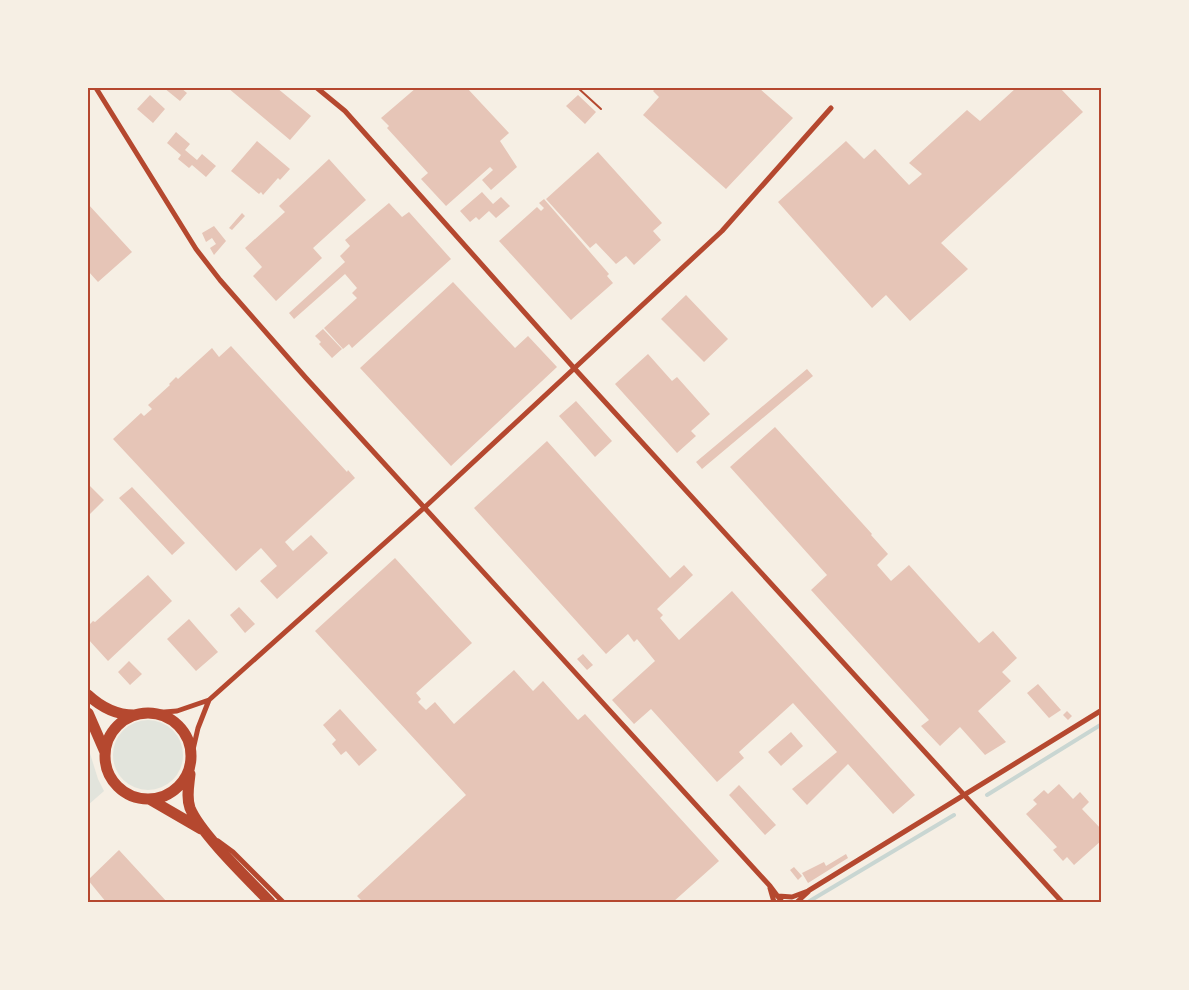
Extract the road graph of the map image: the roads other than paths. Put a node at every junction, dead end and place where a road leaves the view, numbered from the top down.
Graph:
1 (96, 88) edge
2 (317, 88) edge
3 (831, 108) dead end
4 (574, 368) junction
5 (425, 507) junction
6 (89, 696) edge
7 (209, 700) junction
8 (1102, 710) edge
9 (88, 713) edge
10 (152, 713) junction
11 (136, 715) junction
12 (105, 752) junction
13 (192, 759) junction
14 (962, 795) junction
15 (151, 800) junction
16 (207, 833) junction
17 (770, 886) junction
18 (808, 891) junction
19 (778, 896) junction
20 (270, 902) edge
21 (283, 902) edge
22 (774, 902) edge
23 (782, 902) edge
24 (797, 902) edge
25 (1062, 902) edge

1 - 5 street
2 - 4 street
3 - 4 street
4 - 5 street
4 - 14 street
5 - 7 street
5 - 17 street
6 - 11 main road
7 - 10 street
7 - 13 street
8 - 14 street
9 - 12 main road
10 - 11 main road
10 - 13 main road
11 - 12 main road
12 - 15 main road
13 - 15 main road
13 - 16 main road
14 - 18 street
14 - 25 street
15 - 16 main road
16 - 20 main road
16 - 21 street
17 - 19 street
17 - 22 street
18 - 19 street
18 - 24 street
19 - 23 street

